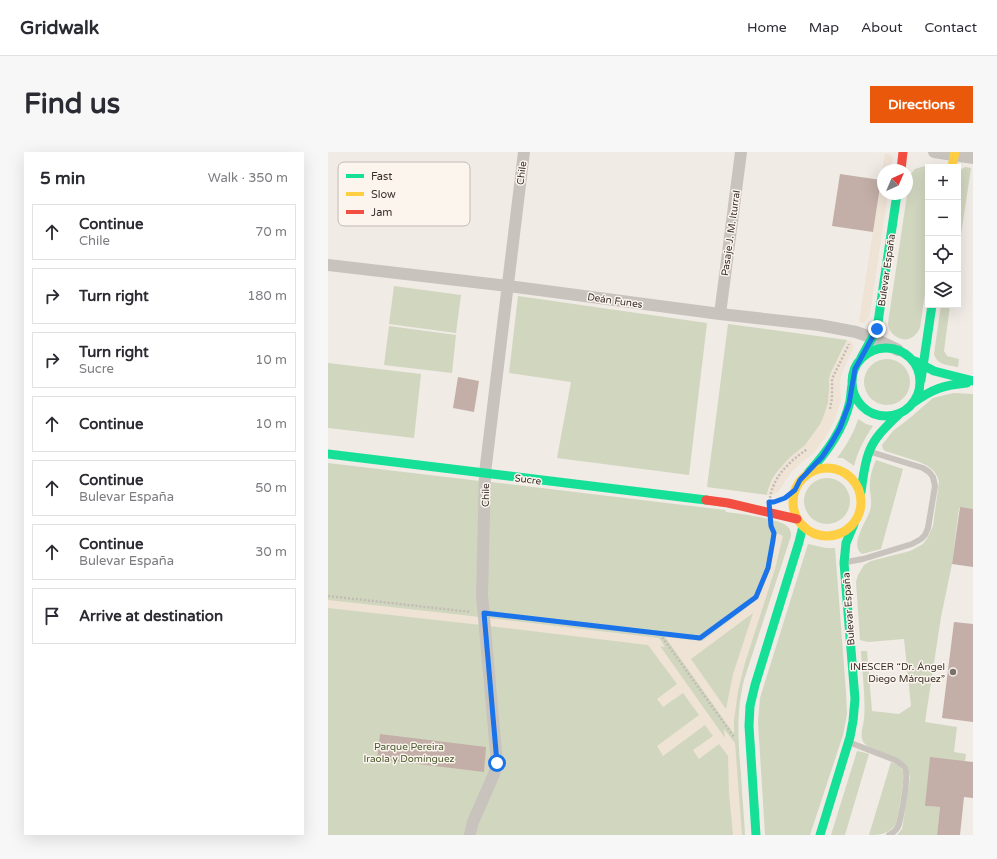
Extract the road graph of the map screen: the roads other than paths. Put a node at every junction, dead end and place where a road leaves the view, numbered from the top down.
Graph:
1 (524, 152) edge
2 (741, 152) edge
3 (903, 152) edge
4 (934, 152) edge
5 (955, 153) edge
6 (973, 158) edge
7 (902, 164) edge
8 (953, 164) edge
9 (896, 200) edge
10 (328, 265) edge
11 (508, 286) junction
12 (932, 308) edge
13 (720, 314) junction
14 (873, 338) junction
15 (898, 350) junction
16 (910, 358) junction
17 (857, 364) junction
18 (924, 366) junction
19 (973, 382) edge
20 (853, 383) junction
21 (920, 386) junction
22 (912, 403) junction
23 (900, 413) junction
24 (869, 452) junction
25 (328, 454) edge
26 (808, 473) junction
27 (486, 474) junction
28 (795, 490) junction
29 (861, 492) junction
30 (785, 498) dead end
31 (769, 502) road end
32 (728, 503) junction
33 (797, 519) junction
34 (854, 524) junction
35 (803, 526) junction
36 (844, 563) junction
37 (849, 742) junction
38 (470, 835) edge
39 (756, 835) edge
40 (820, 835) edge
41 (889, 835) edge

1 - 11 street, Chile
2 - 13 street, Pasaje J. M. Iturral
3 - 7 main road
4 - 5 street
5 - 6 street
5 - 8 main road
9 - 14 main road, Bulevar España
10 - 11 street, Deán Funes
11 - 13 street, Deán Funes
11 - 27 street, Chile
12 - 18 main road
13 - 14 street, Deán Funes
14 - 15 street, Deán Funes
14 - 17 main road, Bulevar España
15 - 16 main road
15 - 17 main road
16 - 18 main road
16 - 21 main road
17 - 20 main road
18 - 19 main road
18 - 21 main road
19 - 22 main road
20 - 23 main road
20 - 26 main road
21 - 22 main road
22 - 23 main road
23 - 24 main road
24 - 29 main road
24 - 36 lane
25 - 27 main road, Sucre
26 - 28 main road
26 - 29 main road
27 - 32 main road, Sucre
27 - 38 street, Chile
28 - 30 main road
28 - 33 main road
29 - 34 main road
31 - 32 main road, Sucre
32 - 33 main road, Sucre
33 - 35 main road
34 - 35 main road
34 - 36 main road, Bulevar España
35 - 39 main road
36 - 37 main road, Bulevar España
37 - 40 main road, Bulevar España
37 - 41 lane

